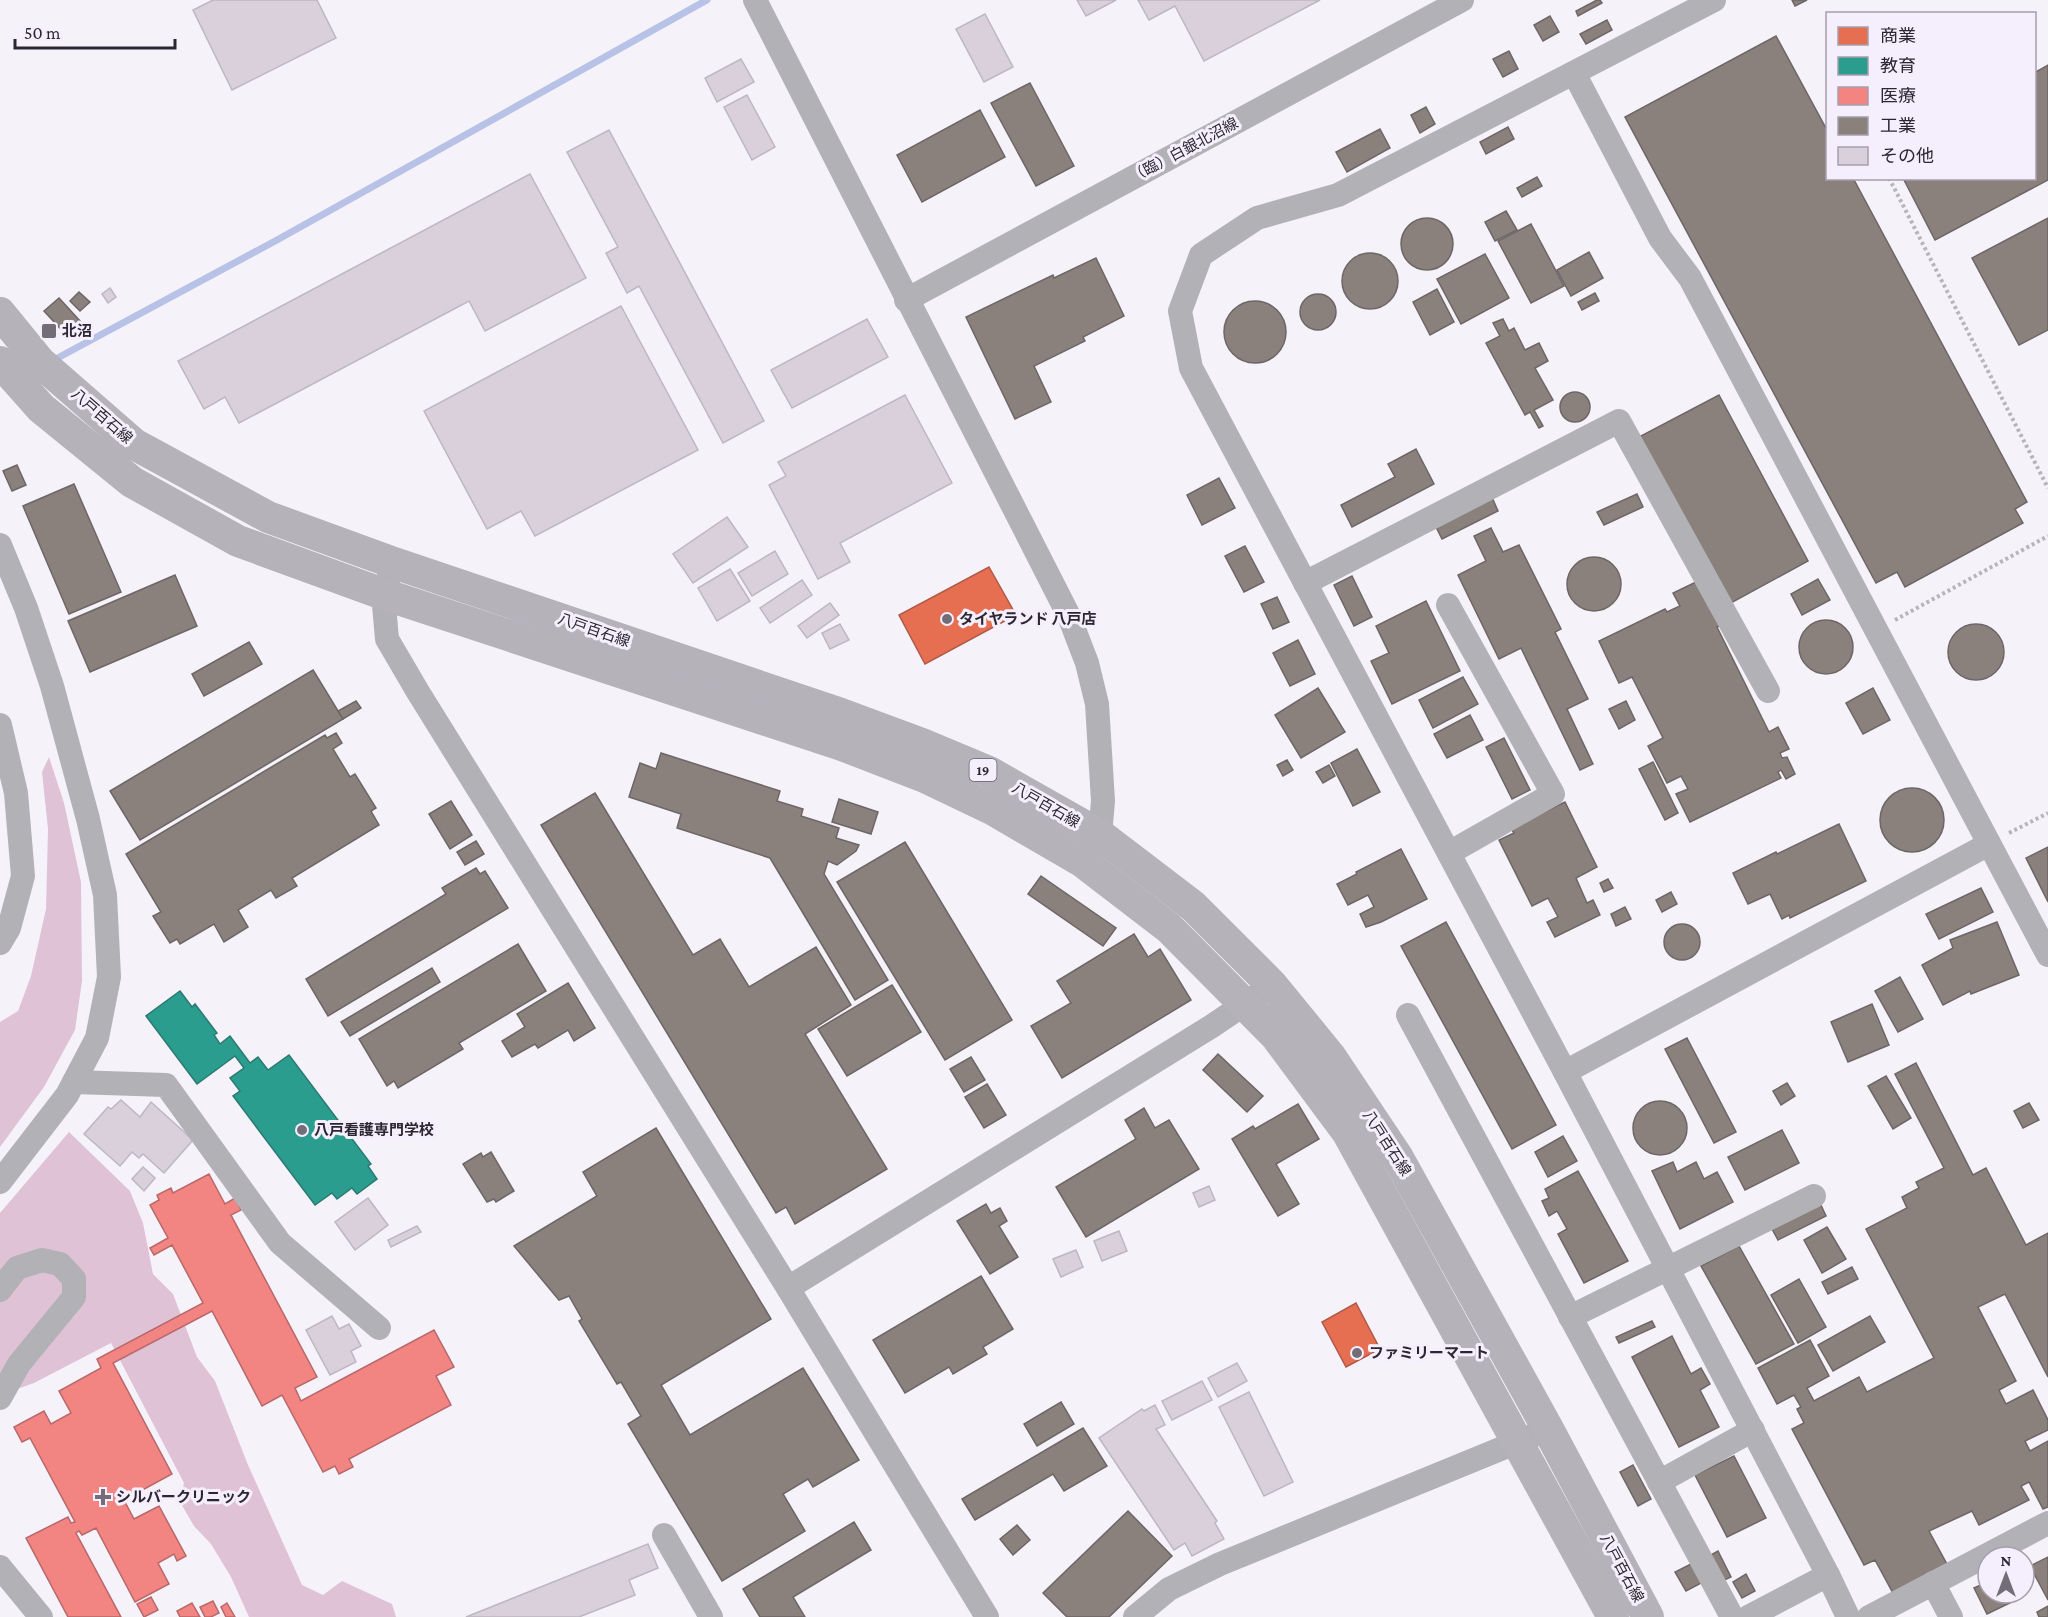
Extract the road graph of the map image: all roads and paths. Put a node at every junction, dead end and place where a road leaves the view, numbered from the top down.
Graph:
1 (755, 0) edge
2 (1462, 0) edge
3 (1714, 0) edge
4 (1574, 73) junction
5 (1890, 180) edge
6 (906, 300) junction
7 (0, 313) edge
8 (0, 362) edge
9 (2048, 488) edge
10 (2048, 536) edge
11 (0, 546) edge
12 (394, 563) junction
13 (1305, 583) junction
14 (383, 594) junction
15 (1448, 605) dead end
16 (1876, 630) junction
17 (1768, 691) dead end
18 (0, 725) edge
19 (2048, 813) edge
20 (1100, 835) junction
21 (1989, 844) junction
22 (1449, 853) junction
23 (1083, 862) junction
24 (0, 943) edge
25 (2048, 955) edge
26 (1272, 984) junction
27 (1245, 1005) junction
28 (1408, 1015) dead end
29 (1565, 1072) junction
30 (74, 1082) junction
31 (0, 1182) edge
32 (1814, 1196) dead end
33 (1669, 1269) junction
34 (788, 1288) junction
35 (0, 1290) edge
36 (1570, 1317) junction
37 (379, 1328) dead end
38 (0, 1398) edge
39 (1548, 1429) junction
40 (1753, 1430) junction
41 (1518, 1443) junction
42 (1659, 1482) junction
43 (2048, 1523) edge
44 (664, 1535) dead end
45 (0, 1567) edge
46 (1828, 1575) junction
47 (1933, 1583) junction
48 (41, 1617) edge
49 (711, 1617) edge
50 (987, 1617) edge
51 (1135, 1617) edge
52 (1614, 1617) edge
53 (1648, 1617) edge
54 (1732, 1617) edge
55 (1748, 1617) edge
56 (1848, 1617) edge
57 (1869, 1617) edge
58 (1951, 1617) edge

1 - 6 street
2 - 6 street, （臨）白銀北沼線
3 - 4 street
4 - 13 street
4 - 16 street
5 - 9 path
6 - 20 street
7 - 12 main road, 八戸百石線 / 19
8 - 14 main road, 八戸百石線 / 19
10 - 16 path
11 - 30 street
12 - 14 street
12 - 20 main road, 八戸百石線 / 19
13 - 17 street
13 - 22 street
14 - 23 main road, 八戸百石線 / 19
14 - 34 street
15 - 22 street
16 - 21 street
18 - 24 street
19 - 21 path
20 - 23 street
20 - 26 main road, 八戸百石線 / 19
21 - 25 street
21 - 29 street
22 - 29 street
23 - 27 main road, 八戸百石線 / 19
26 - 27 street
26 - 39 main road, 八戸百石線 / 19
27 - 34 street
27 - 41 main road, 八戸百石線 / 19
28 - 36 street
29 - 33 street
30 - 31 street
30 - 37 street
32 - 33 street
33 - 36 street
33 - 40 street
34 - 50 street
35 - 38 street
36 - 42 street
39 - 41 street
39 - 53 main road, 八戸百石線 / 19
40 - 42 street
40 - 46 street
41 - 51 street
41 - 52 main road, 八戸百石線 / 19
42 - 54 street
43 - 47 street
44 - 49 street
45 - 48 street
46 - 55 street
46 - 56 street
47 - 57 street
47 - 58 street

